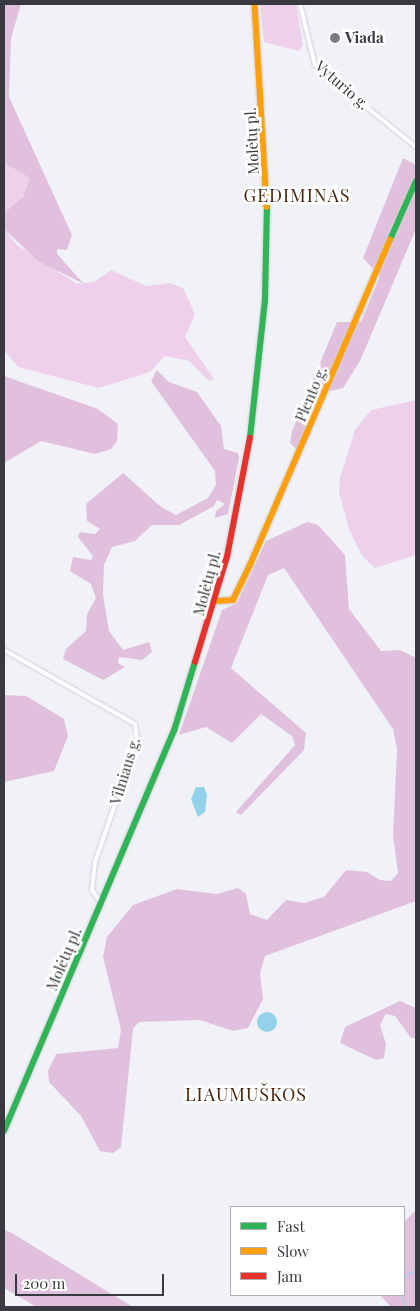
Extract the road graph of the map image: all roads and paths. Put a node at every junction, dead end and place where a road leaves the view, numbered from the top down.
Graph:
1 (255, 4) edge
2 (300, 4) edge
3 (416, 147) edge
4 (416, 181) edge
5 (216, 601) junction
6 (4, 650) edge
7 (101, 904) junction
8 (4, 1131) edge

1 - 5 main road, Molėtų pl.
2 - 3 street, Vyturio g.
4 - 5 main road, Plento g.
5 - 7 main road, Molėtų pl.
6 - 7 street, Vilniaus g.
7 - 8 main road, Molėtų pl.

